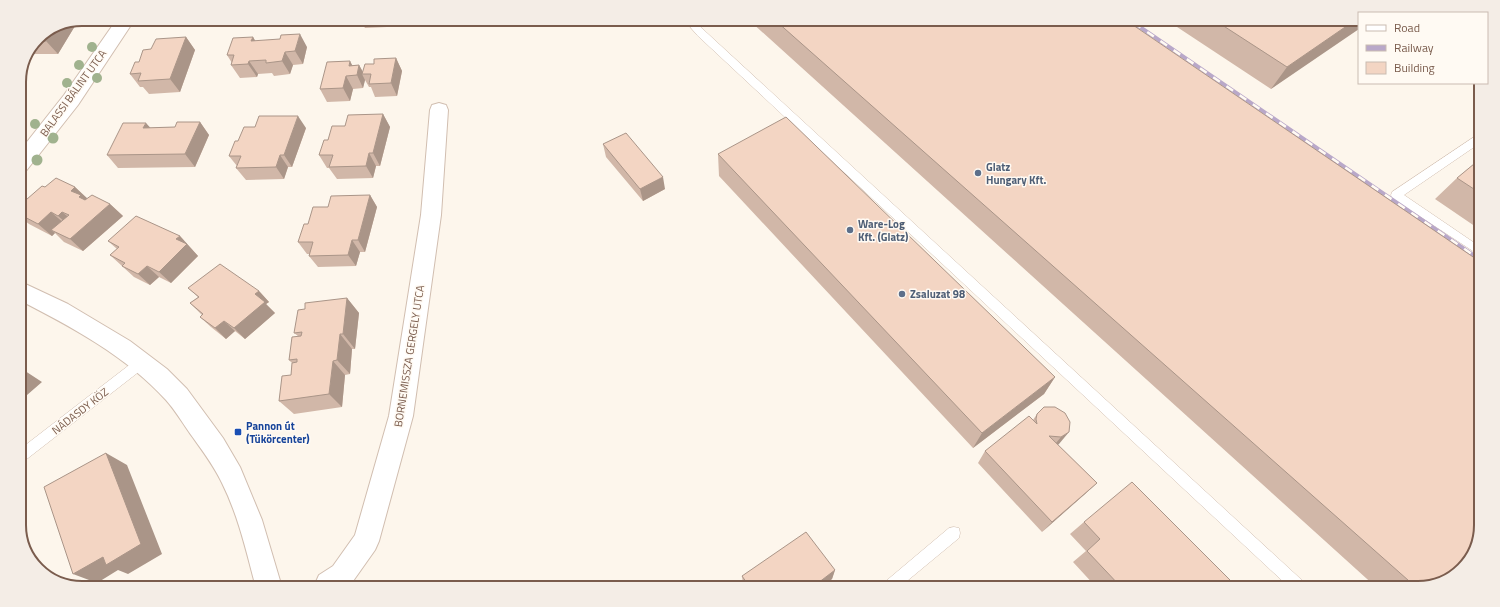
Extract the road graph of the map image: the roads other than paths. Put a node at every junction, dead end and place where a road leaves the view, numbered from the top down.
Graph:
1 (121, 26) edge
2 (694, 26) edge
3 (439, 110) dead end
4 (1474, 142) edge
5 (26, 157) edge
6 (1474, 248) edge
7 (26, 294) edge
8 (141, 363) junction
9 (26, 453) edge
10 (954, 533) dead end
11 (267, 581) edge
12 (333, 581) edge
13 (897, 581) edge
14 (1292, 581) edge

1 - 5 street, BALASSI BÁLINT UTCA
2 - 14 lane
3 - 12 street, BORNEMISSZA GERGELY UTCA
4 - 6 lane
7 - 8 street
8 - 9 lane, NÁDASDY KÖZ
8 - 11 street
10 - 13 lane

